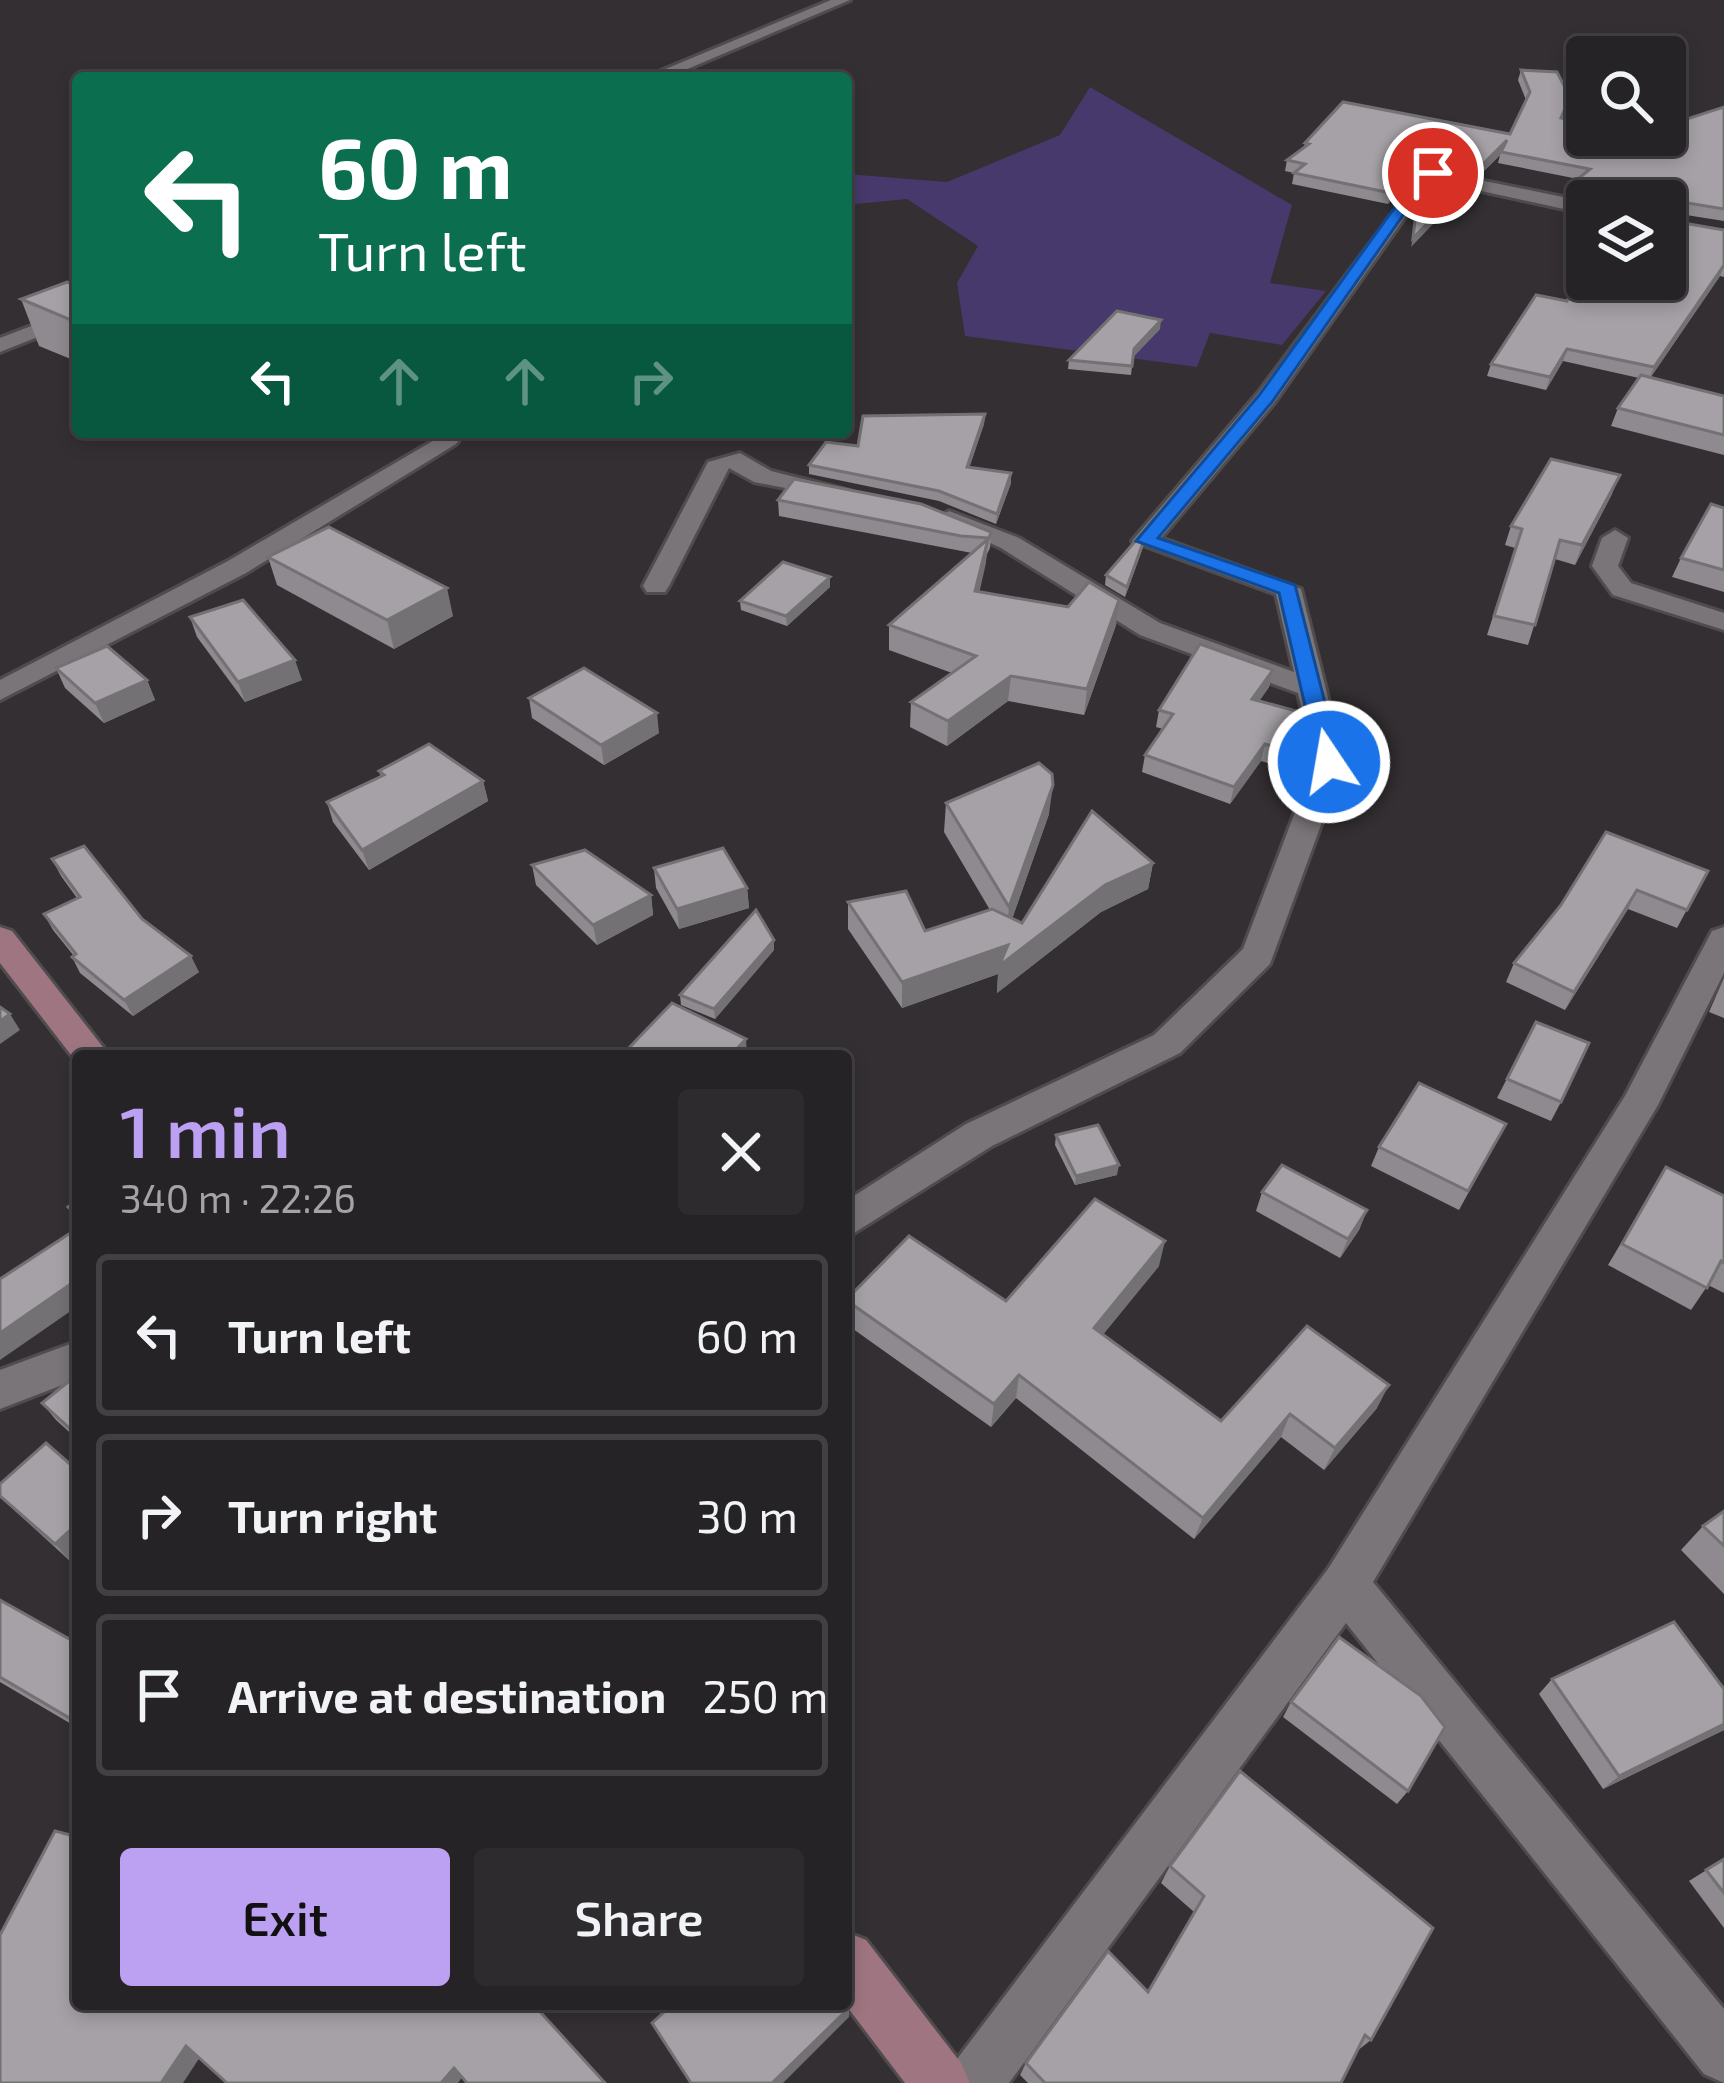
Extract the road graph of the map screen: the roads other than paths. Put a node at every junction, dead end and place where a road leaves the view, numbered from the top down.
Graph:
1 (843, 0) edge
2 (667, 72) edge
3 (1566, 204) edge
4 (72, 316) edge
5 (0, 346) edge
6 (448, 439) dead end
7 (856, 494) edge
8 (929, 510) edge
9 (1616, 538) dead end
10 (656, 586) dead end
11 (1724, 622) edge
12 (1313, 689) junction
13 (0, 691) edge
14 (0, 939) edge
15 (1724, 939) edge
16 (87, 1050) edge
17 (852, 1218) edge
18 (72, 1362) edge
19 (0, 1390) edge
20 (1345, 1585) junction
21 (852, 1968) edge
22 (1724, 2054) edge
23 (940, 2083) edge
24 (974, 2083) edge

1 - 2 street
3 - 12 street
4 - 5 street
6 - 13 street
7 - 10 street
8 - 12 street
9 - 11 street
12 - 17 street
14 - 16 street
15 - 20 street
18 - 19 street
20 - 22 street
20 - 24 street
21 - 23 street

